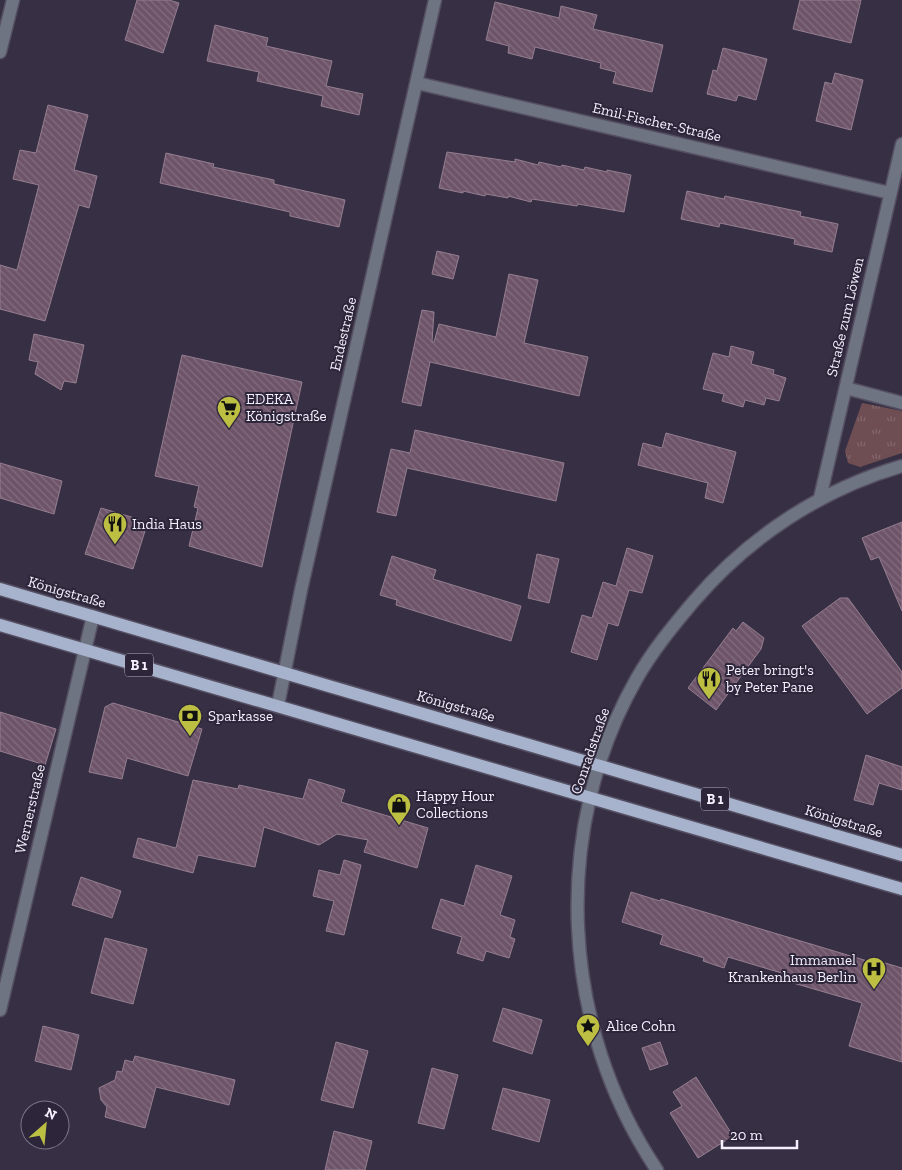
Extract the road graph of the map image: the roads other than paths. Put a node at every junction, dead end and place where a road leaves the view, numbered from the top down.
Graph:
1 (13, 0) edge
2 (435, 0) edge
3 (0, 52) edge
4 (417, 83) junction
5 (902, 144) edge
6 (890, 193) junction
7 (846, 388) junction
8 (902, 403) edge
9 (902, 466) edge
10 (820, 498) junction
11 (0, 589) edge
12 (93, 616) junction
13 (0, 625) edge
14 (84, 649) junction
15 (285, 672) junction
16 (278, 706) junction
17 (599, 765) junction
18 (590, 798) junction
19 (902, 855) edge
20 (902, 889) edge
21 (0, 1010) edge
22 (658, 1170) edge

1 - 3 street
2 - 4 street, Endestraße
4 - 6 street, Emil-Fischer-Straße
4 - 15 street, Endestraße
5 - 6 street, Straße zum Löwen
6 - 7 street, Straße zum Löwen
7 - 8 street
7 - 10 street, Straße zum Löwen
9 - 10 street, Conradstraße
10 - 17 street, Conradstraße
11 - 12 main road, Königstraße / B 1
12 - 14 street, Wernerstraße
12 - 15 main road, Königstraße / B 1
13 - 14 main road, B 1
14 - 16 main road, B 1
14 - 21 street, Wernerstraße
15 - 16 street, Endestraße
15 - 17 main road, Königstraße / B 1
16 - 18 main road, B 1
17 - 18 street, Conradstraße
17 - 19 main road, Königstraße / B 1
18 - 20 main road, B 1
18 - 22 street, Conradstraße

